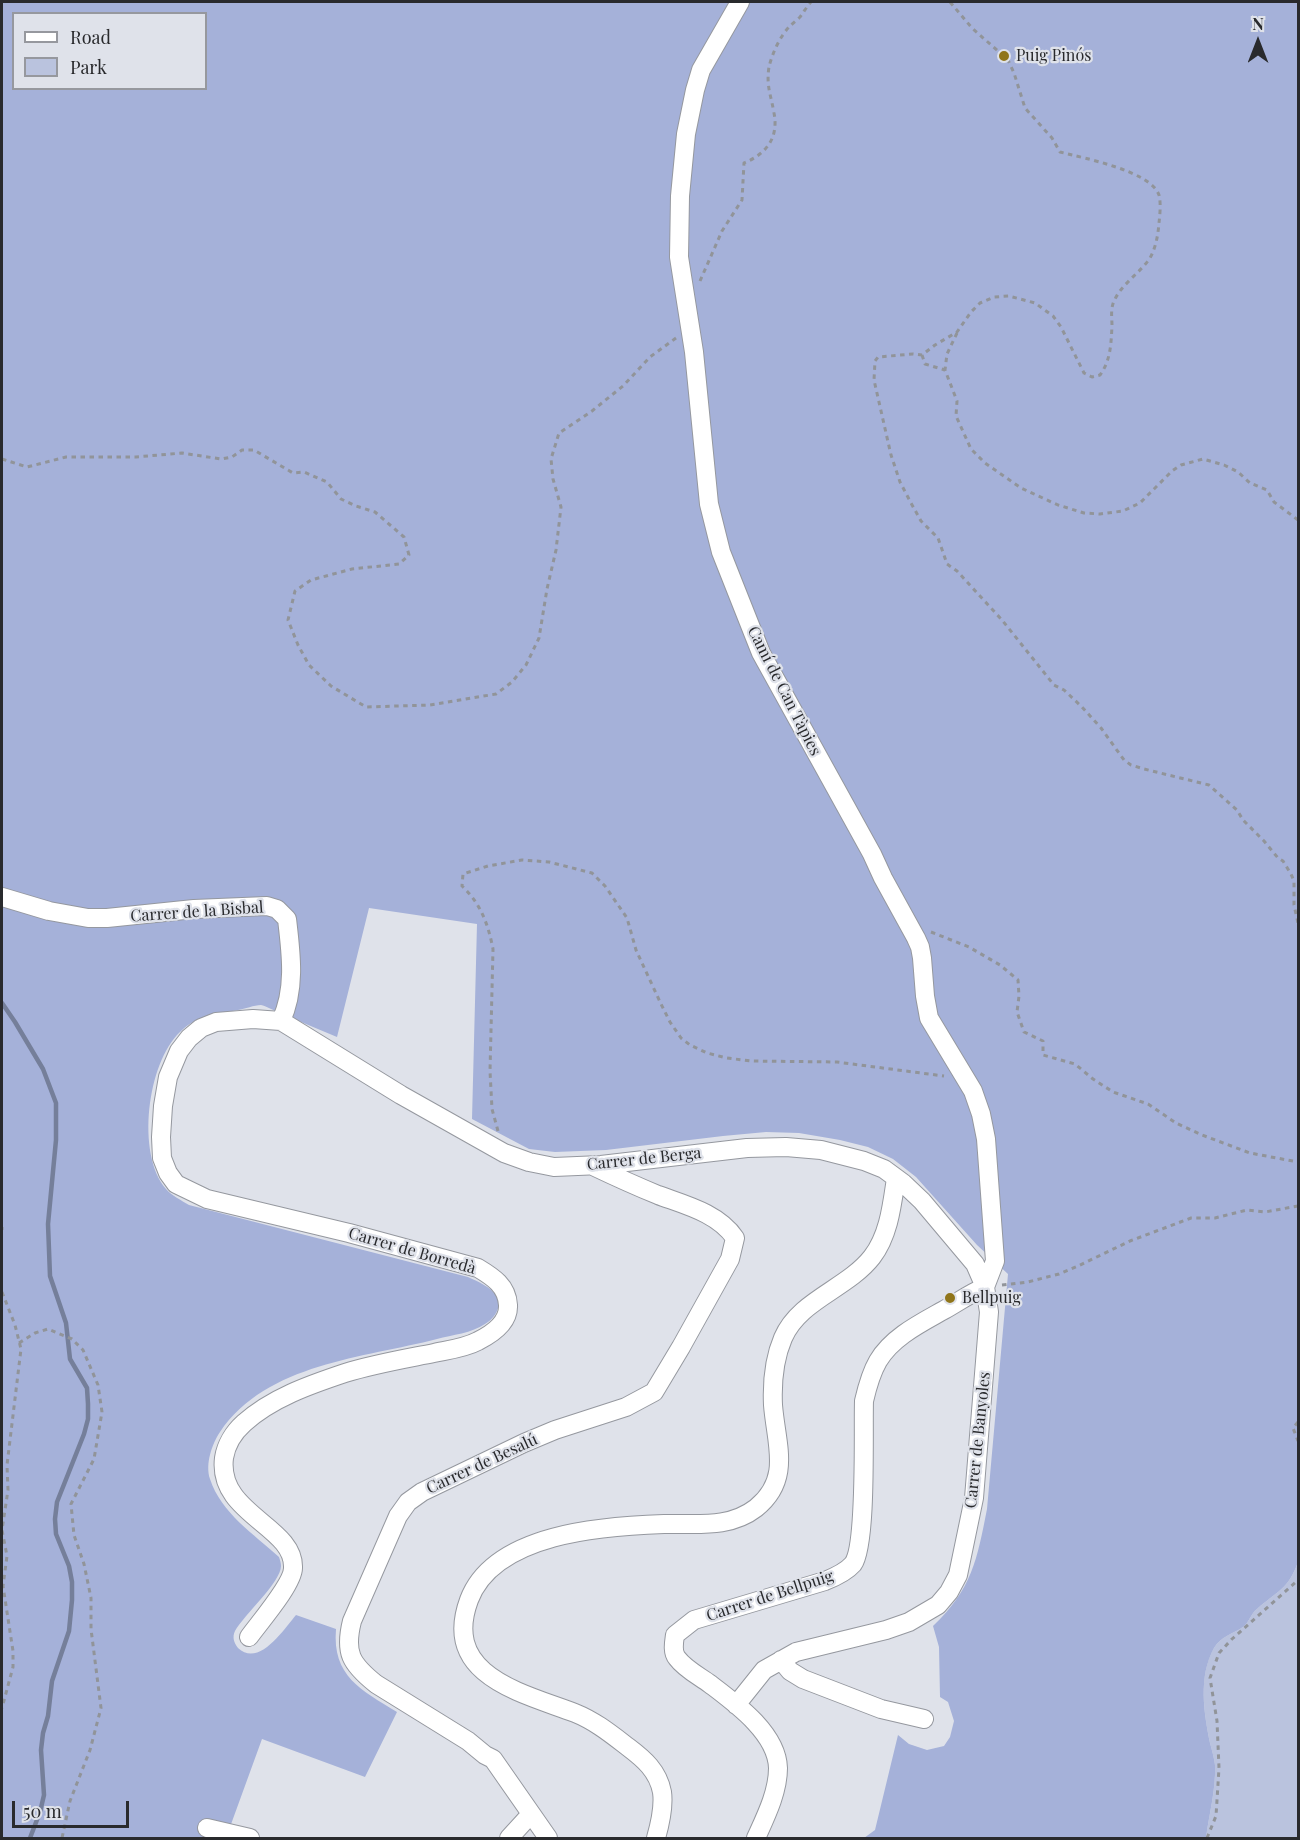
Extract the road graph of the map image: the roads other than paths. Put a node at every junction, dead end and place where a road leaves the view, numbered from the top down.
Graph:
1 (740, 2) edge
2 (2, 897) edge
3 (281, 1021) junction
4 (591, 1165) junction
5 (896, 1178) junction
6 (985, 1287) junction
7 (249, 1637) dead end
8 (781, 1660) junction
9 (736, 1705) junction
10 (924, 1719) dead end
11 (531, 1814) junction
12 (207, 1828) dead end
13 (250, 1839) edge
14 (509, 1839) edge
15 (548, 1839) edge
16 (656, 1839) edge
17 (756, 1839) edge

1 - 6 street, Camí de Can Tàpies
2 - 3 street, Carrer de la Bisbal
3 - 4 street, Carrer de Berga
3 - 7 street, Carrer de Borredà
4 - 5 street, Carrer de Berga
4 - 11 street, Carrer de Besalú
5 - 6 street, Carrer de Berga
5 - 16 street
6 - 8 street, Carrer de Banyoles
6 - 9 street, Carrer de Bellpuig
8 - 9 street, Carrer de Banyoles
8 - 10 street
9 - 17 street, Carrer de Bellpuig
11 - 14 street
11 - 15 street, Carrer de Besalú
12 - 13 street

